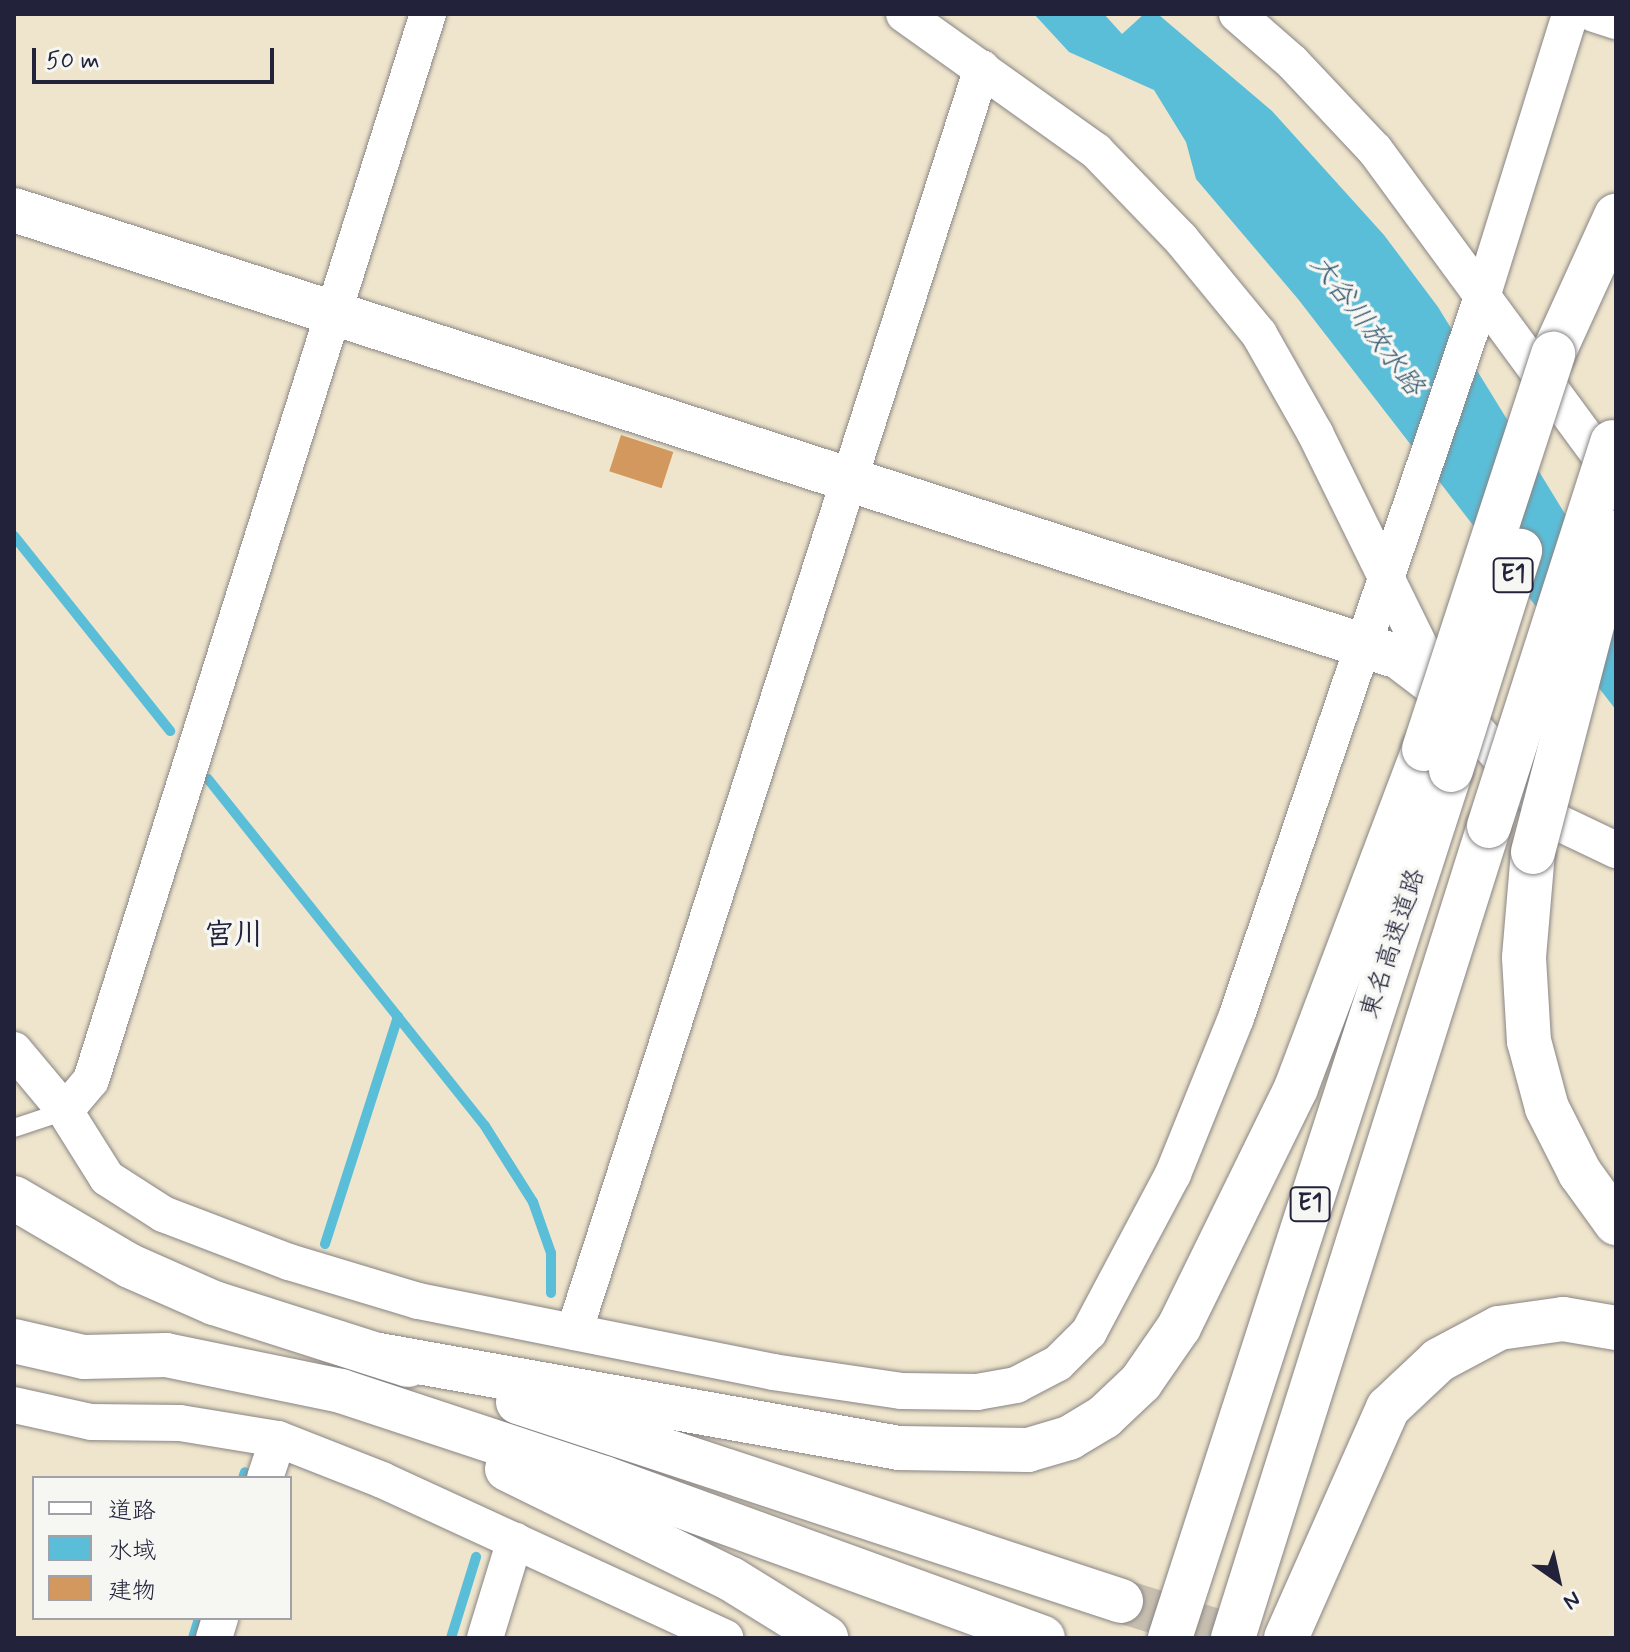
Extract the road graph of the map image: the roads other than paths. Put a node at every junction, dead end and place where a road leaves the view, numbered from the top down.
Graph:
1 (428, 14) edge
2 (904, 14) edge
3 (1237, 14) edge
4 (1570, 14) edge
5 (1594, 14) edge
6 (1616, 21) edge
7 (982, 68) junction
8 (14, 210) edge
9 (1616, 216) edge
10 (1616, 249) edge
11 (1483, 294) junction
12 (335, 314) junction
13 (1563, 367) junction
14 (1615, 450) edge
15 (853, 479) junction
16 (1616, 533) edge
17 (1385, 579) junction
18 (1363, 646) junction
19 (1441, 689) junction
20 (1438, 760) junction
21 (1616, 850) edge
22 (14, 1050) edge
23 (65, 1111) junction
24 (14, 1128) edge
25 (14, 1198) edge
26 (1616, 1223) edge
27 (1616, 1328) edge
28 (574, 1332) junction
29 (14, 1341) edge
30 (379, 1355) junction
31 (361, 1398) junction
32 (14, 1405) edge
33 (278, 1439) junction
34 (266, 1476) edge
35 (515, 1540) junction
36 (1121, 1601) tunnel mouth
37 (485, 1638) edge
38 (725, 1638) edge
39 (826, 1638) edge
40 (1043, 1638) edge
41 (1170, 1638) edge
42 (1233, 1638) edge
43 (1286, 1638) edge

1 - 12 street
2 - 7 street
3 - 11 street
4 - 11 street
5 - 6 street
7 - 15 street
7 - 17 street
8 - 12 main road
9 - 13 main road
10 - 13 main road, 東名高速道路 / E1
11 - 14 street
11 - 17 street
12 - 15 main road
12 - 23 street
13 - 20 main road, 東名高速道路 / E1, bridge
14 - 42 main road, E1, bridge
15 - 18 main road
15 - 28 street
16 - 26 main road, bridge
17 - 18 street
17 - 19 street
18 - 19 main road
18 - 28 street
19 - 21 street
20 - 30 main road
20 - 41 main road, 東名高速道路 / E1
22 - 23 street
23 - 24 lane
23 - 28 street
25 - 30 main road
27 - 43 main road
29 - 31 main road
30 - 36 main road
31 - 39 main road
31 - 40 main road
32 - 33 street
33 - 34 street
33 - 35 street
35 - 37 street
35 - 38 street

